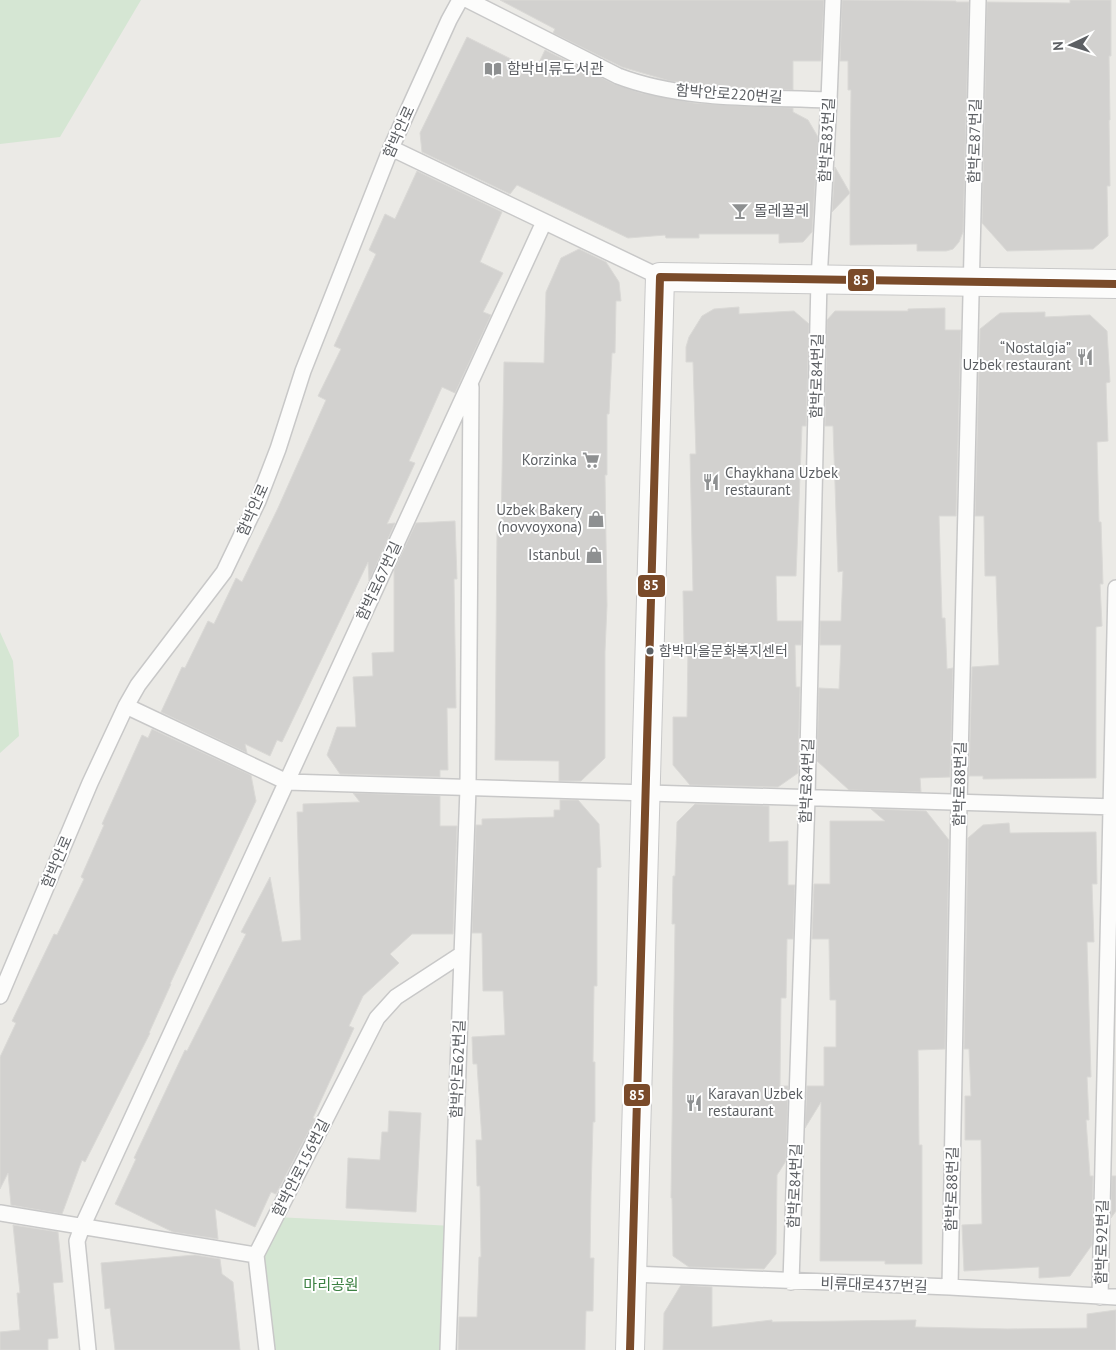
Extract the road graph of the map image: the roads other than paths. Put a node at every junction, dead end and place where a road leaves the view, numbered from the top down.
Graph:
1 (460, 0) edge
2 (468, 0) edge
3 (833, 0) edge
4 (978, 0) edge
5 (829, 100) junction
6 (391, 148) junction
7 (544, 222) junction
8 (660, 277) junction
9 (819, 280) junction
10 (972, 281) junction
11 (1116, 284) edge
12 (471, 380) junction
13 (1116, 588) edge
14 (126, 706) junction
15 (287, 782) junction
16 (468, 788) junction
17 (645, 793) junction
18 (807, 798) junction
19 (959, 802) junction
20 (1113, 807) edge
21 (462, 954) junction
22 (0, 996) edge
23 (0, 1213) edge
24 (82, 1227) junction
25 (256, 1255) junction
26 (632, 1274) junction
27 (791, 1282) junction
28 (950, 1287) junction
29 (1100, 1297) junction
30 (1116, 1297) edge
31 (88, 1350) edge
32 (267, 1350) edge
33 (448, 1350) edge
34 (630, 1350) edge

1 - 6 lane, 함박안로
2 - 5 lane, 함박안로220번길
3 - 5 lane, 함박로83번길
4 - 10 lane, 함박로87번길
5 - 9 lane, 함박로83번길
6 - 7 lane
6 - 14 lane, 함박안로
7 - 8 lane
7 - 12 lane, 함박로67번길
8 - 9 street
8 - 17 street
9 - 10 street
9 - 18 lane, 함박로84번길
10 - 11 street
10 - 19 lane, 함박로88번길
12 - 15 lane, 함박로67번길
12 - 16 lane, 함박로67번길
13 - 20 lane, 함박로92번길
14 - 15 lane
14 - 22 lane, 함박안로
15 - 16 lane
15 - 24 lane
16 - 17 lane
16 - 21 lane, 함박안로62번길
17 - 18 lane
17 - 26 street
18 - 19 lane
18 - 27 lane, 함박로84번길
19 - 20 lane
19 - 28 lane, 함박로88번길
20 - 29 lane, 함박로92번길
21 - 25 lane, 함박안로156번길
21 - 33 lane, 함박안로62번길
23 - 24 lane
24 - 25 lane
24 - 31 lane
25 - 32 lane
26 - 27 lane, 비류대로437번길
26 - 34 street
27 - 28 lane, 비류대로437번길
28 - 29 lane, 비류대로437번길
29 - 30 lane, 비류대로437번길

